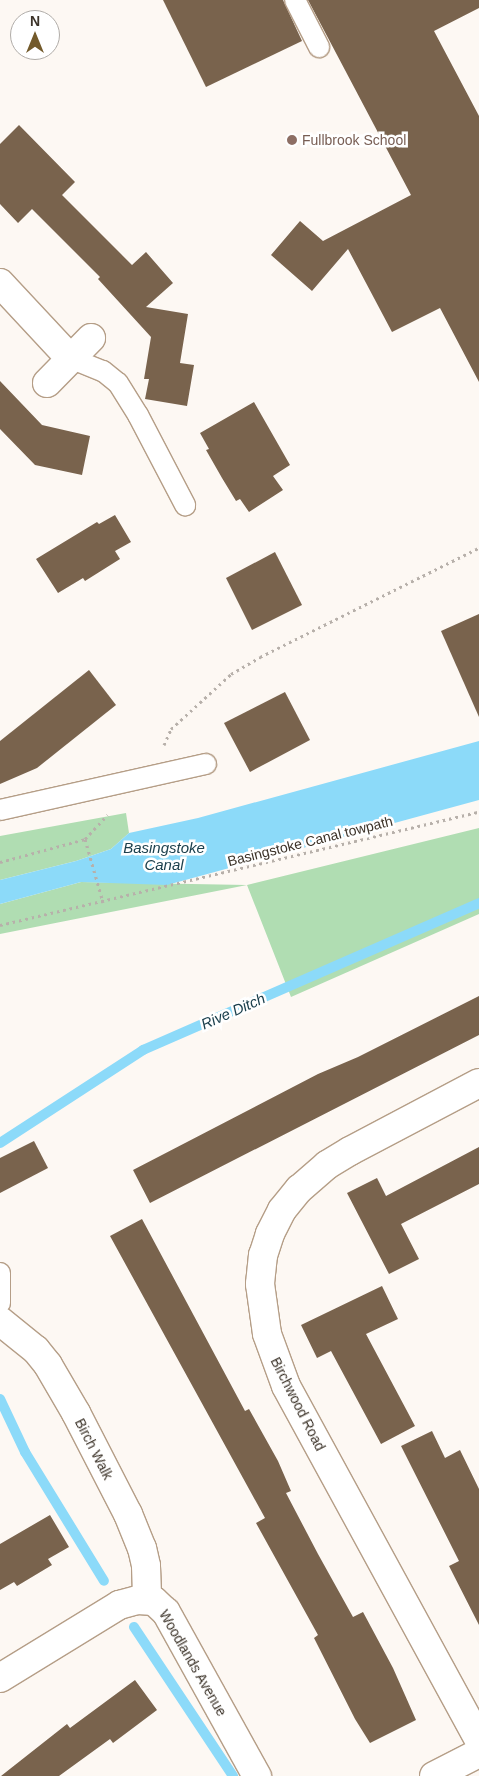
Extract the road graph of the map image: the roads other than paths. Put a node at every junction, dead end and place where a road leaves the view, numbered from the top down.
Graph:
1 (295, 0) edge
2 (319, 47) dead end
3 (0, 283) edge
4 (91, 338) dead end
5 (70, 358) junction
6 (47, 384) dead end
7 (185, 505) dead end
8 (206, 764) dead end
9 (0, 810) edge
10 (479, 1082) edge
11 (0, 1273) edge
12 (0, 1303) edge
13 (0, 1321) edge
14 (147, 1600) junction
15 (0, 1678) edge
16 (479, 1740) edge
17 (479, 1753) edge
18 (257, 1776) edge
19 (434, 1776) edge

1 - 2 lane
3 - 5 street
4 - 5 street
5 - 6 street
5 - 7 lane
8 - 9 lane
10 - 16 street, Birchwood Road
11 - 12 lane
13 - 14 street, Birch Walk
14 - 15 street, Woodlands Avenue
14 - 18 street, Woodlands Avenue
17 - 19 street

